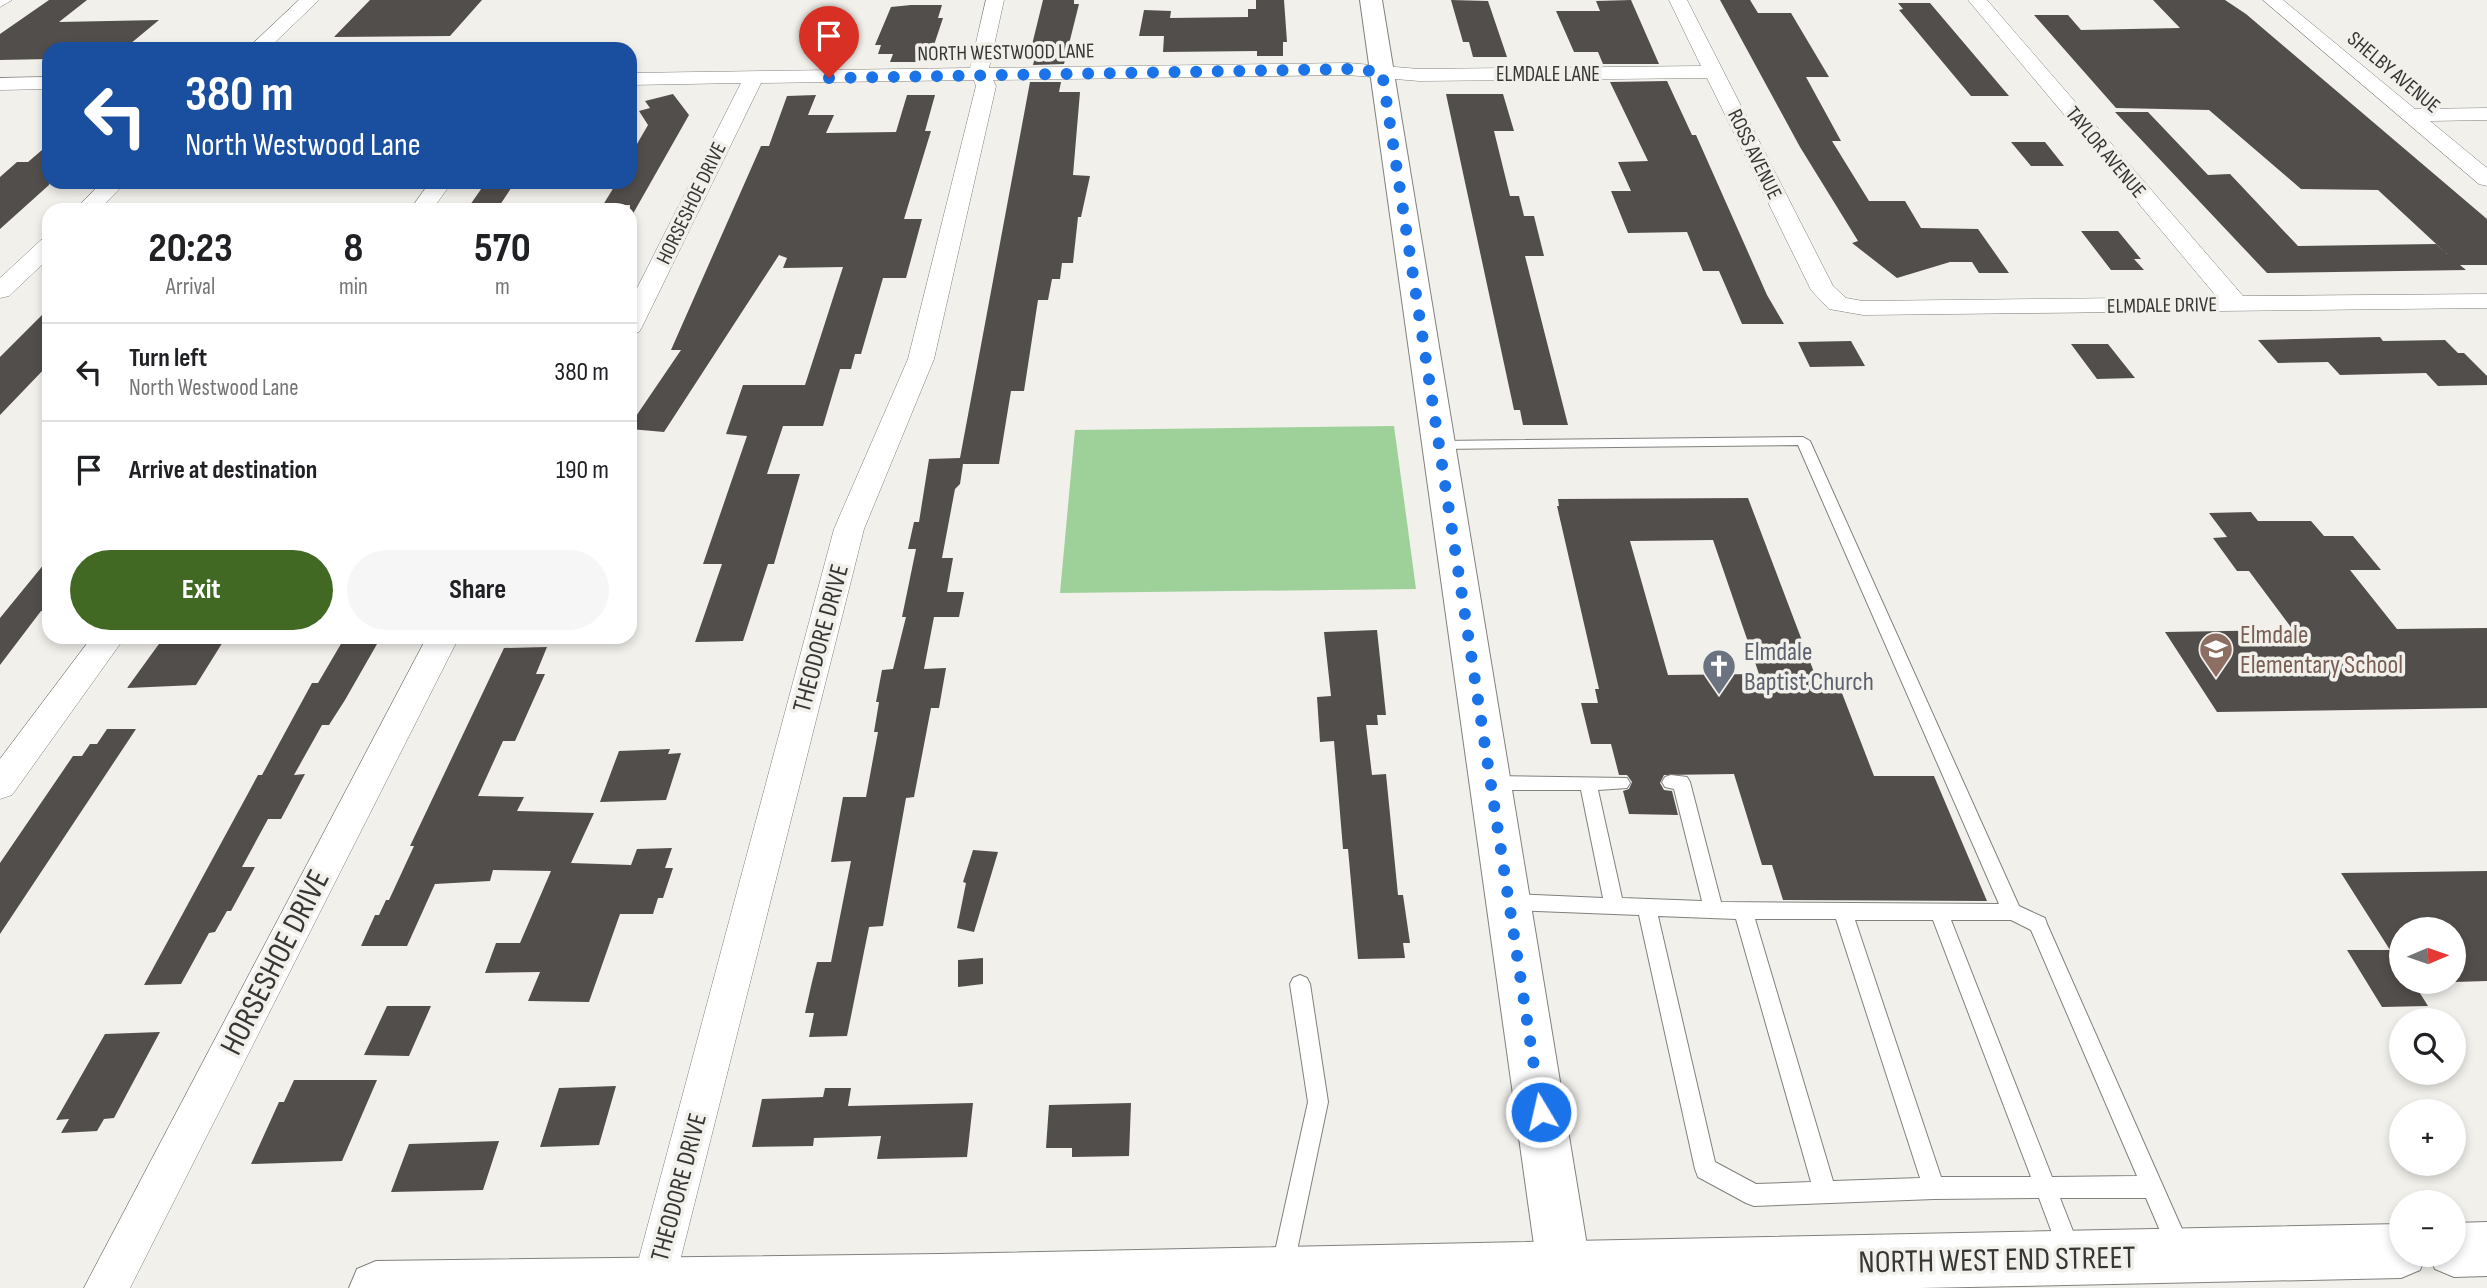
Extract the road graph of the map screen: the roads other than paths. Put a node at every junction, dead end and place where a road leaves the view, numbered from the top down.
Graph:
1 (310, 0) edge
2 (995, 0) edge
3 (1371, 0) edge
4 (1678, 0) edge
5 (1977, 0) edge
6 (2272, 0) edge
7 (265, 42) edge
8 (1382, 72) junction
9 (1715, 72) junction
10 (982, 76) junction
11 (637, 79) edge
12 (753, 79) junction
13 (42, 83) edge
14 (0, 84) edge
15 (2487, 114) edge
16 (2410, 115) junction
17 (2487, 179) edge
18 (108, 189) edge
19 (93, 203) edge
20 (42, 252) edge
21 (0, 291) edge
22 (2476, 301) edge
23 (1838, 304) joint
24 (2236, 304) junction
25 (637, 313) edge
26 (2487, 321) edge
27 (1439, 445) junction
28 (104, 644) edge
29 (439, 644) edge
30 (1676, 782) dead end
31 (1490, 783) junction
32 (1588, 783) junction
33 (1621, 783) dead end
34 (0, 785) edge
35 (1509, 902) junction
36 (1614, 905) junction
37 (1647, 908) junction
38 (1714, 911) junction
39 (1743, 911) junction
40 (1843, 912) junction
41 (1939, 912) junction
42 (2012, 912) junction
43 (1300, 984) dead end
44 (2152, 1187) junction
45 (1934, 1188) junction
46 (2045, 1188) junction
47 (1825, 1192) junction
48 (2487, 1249) edge
49 (2466, 1250) edge
50 (2389, 1251) edge
51 (2182, 1255) junction
52 (2072, 1257) junction
53 (1281, 1275) junction
54 (1566, 1279) edge
55 (939, 1284) edge
56 (652, 1285) junction
57 (106, 1288) edge
58 (376, 1288) edge

1 - 7 street
2 - 10 street, THEODORE DRIVE
3 - 8 main road
4 - 9 street, ROSS AVENUE
5 - 24 street, TAYLOR AVENUE
6 - 16 street, SHELBY AVENUE
8 - 9 street, ELMDALE LANE
8 - 10 street, NORTH WESTWOOD LANE
8 - 27 main road
9 - 23 street, ROSS AVENUE
10 - 12 street, NORTH WESTWOOD LANE
10 - 56 street, THEODORE DRIVE
11 - 12 street, NORTH WESTWOOD LANE
12 - 25 street, HORSESHOE DRIVE
13 - 14 street
15 - 16 street
16 - 17 street, SHELBY AVENUE
18 - 19 street
20 - 21 street
22 - 24 street, ELMDALE DRIVE
22 - 26 street
23 - 24 street, ELMDALE DRIVE
27 - 31 main road
27 - 42 lane
28 - 34 street
29 - 57 street, HORSESHOE DRIVE
30 - 38 lane
31 - 32 lane
31 - 35 main road
32 - 33 lane
32 - 36 lane
35 - 36 lane
35 - 54 main road
36 - 37 lane
37 - 38 lane
37 - 47 lane
38 - 39 lane
39 - 40 lane
39 - 47 lane
40 - 41 lane
40 - 45 lane
41 - 42 lane
41 - 46 lane
42 - 44 lane
43 - 53 lane
44 - 46 lane
44 - 51 lane
45 - 46 lane
45 - 47 lane
46 - 52 lane
48 - 49 main road
50 - 51 main road, NORTH WEST END STREET
51 - 52 main road, NORTH WEST END STREET
52 - 54 main road, NORTH WEST END STREET
53 - 54 main road, NORTH WEST END STREET
53 - 55 main road, NORTH WEST END STREET
55 - 56 main road, NORTH WEST END STREET
56 - 58 main road, NORTH WEST END STREET

